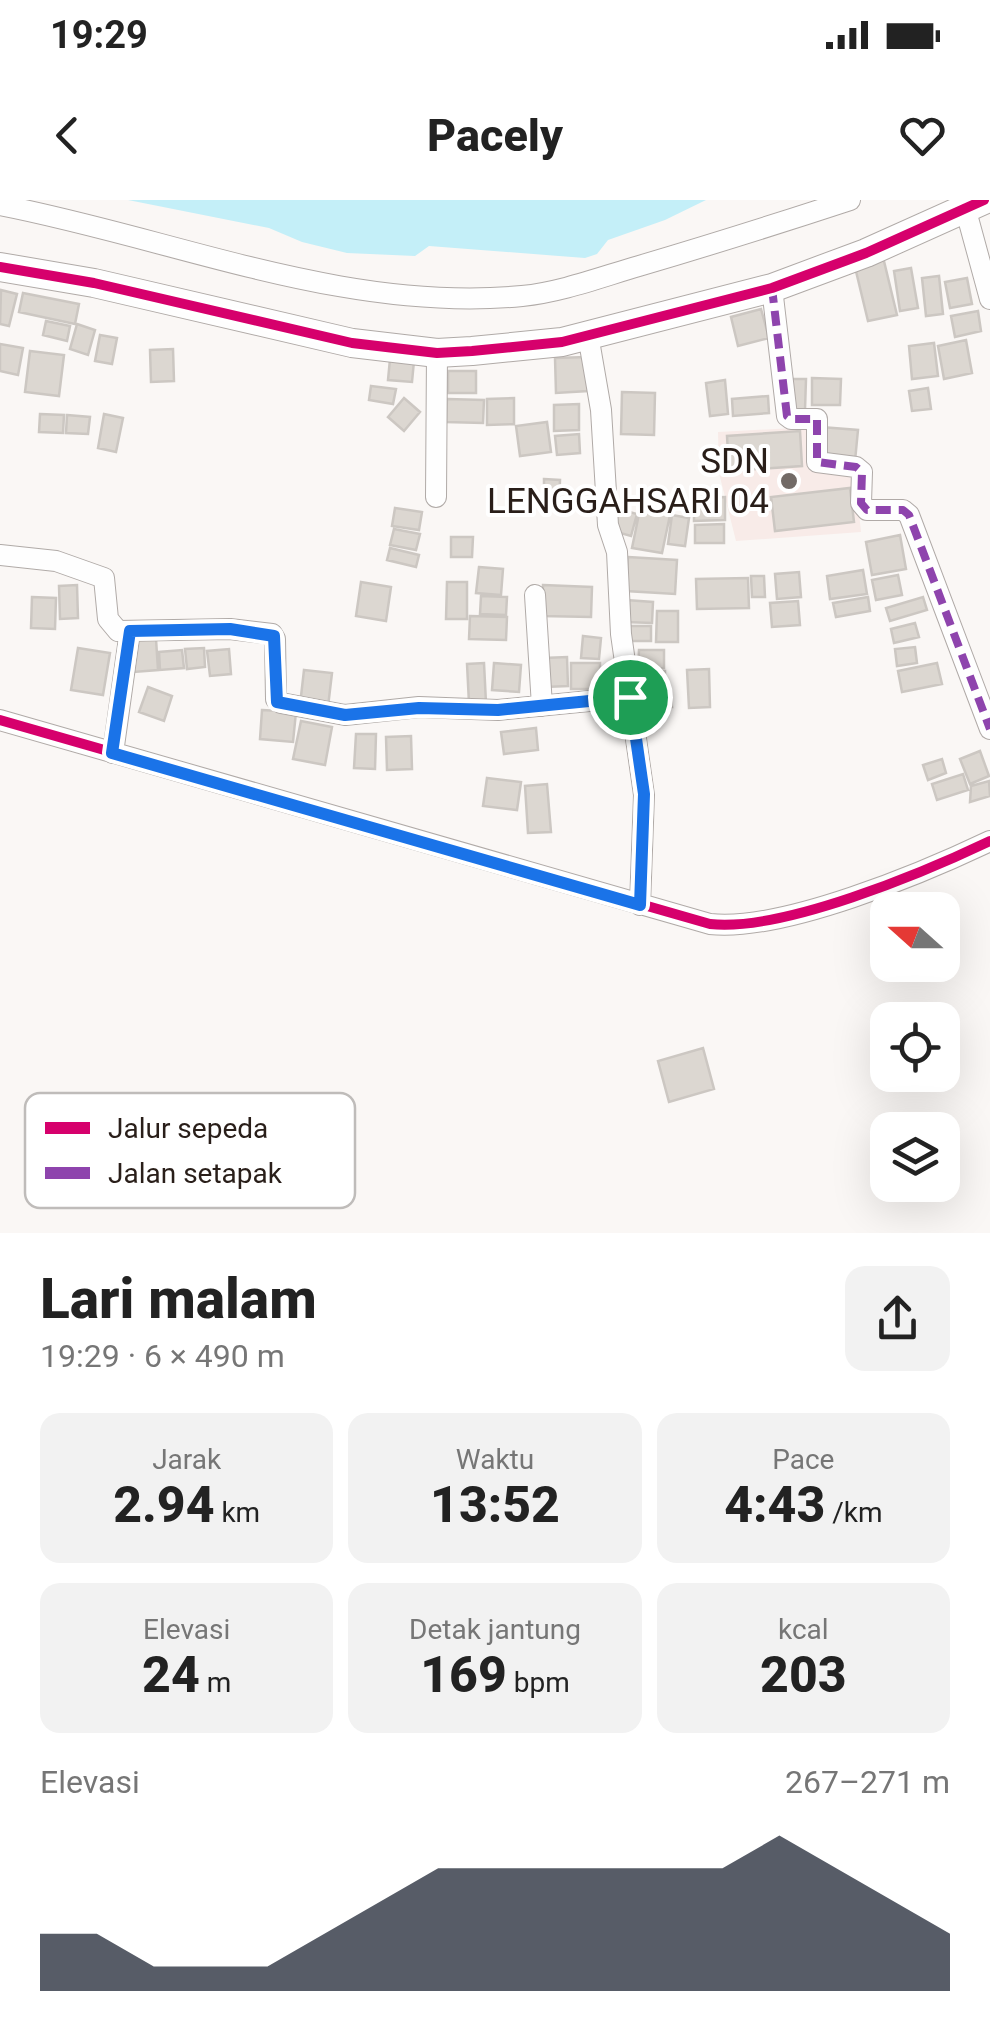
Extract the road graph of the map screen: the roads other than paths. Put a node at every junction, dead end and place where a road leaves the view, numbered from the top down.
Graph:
1 (850, 200) edge
2 (0, 205) edge
3 (958, 208) edge
4 (0, 266) edge
5 (772, 288) junction
6 (990, 299) edge
7 (588, 335) junction
8 (436, 353) junction
9 (436, 496) dead end
10 (0, 555) edge
11 (534, 595) dead end
12 (130, 631) junction
13 (630, 697) junction
14 (542, 706) junction
15 (0, 720) edge
16 (990, 729) edge
17 (112, 753) junction
18 (990, 841) edge
19 (640, 905) junction

1 - 2 street
3 - 5 street
3 - 6 street
4 - 8 street
5 - 7 street
5 - 16 street
7 - 8 street
7 - 13 street
8 - 9 street
10 - 12 street
11 - 14 street
12 - 14 street
12 - 17 street
13 - 14 street
13 - 19 street
15 - 17 street
17 - 19 street
18 - 19 street

